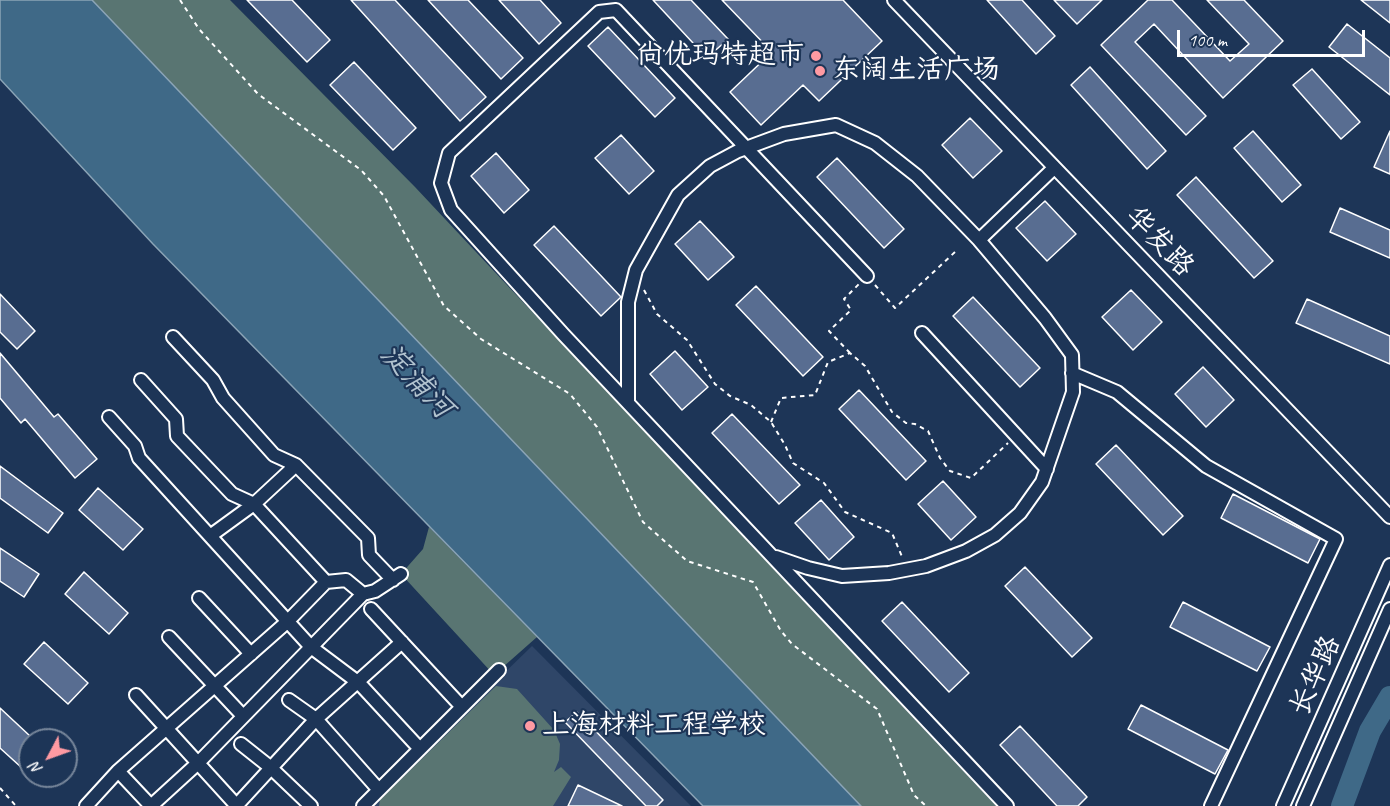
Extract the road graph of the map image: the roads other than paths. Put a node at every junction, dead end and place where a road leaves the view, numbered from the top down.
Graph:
1 (894, 0) edge
2 (745, 148) junction
3 (1054, 168) junction
4 (979, 240) junction
5 (867, 276) road end
6 (922, 333) dead end
7 (173, 337) dead end
8 (1072, 373) junction
9 (141, 380) dead end
10 (628, 403) junction
11 (109, 417) dead end
12 (296, 465) junction
13 (1047, 469) junction
14 (254, 504) junction
15 (1390, 517) edge
16 (210, 536) junction
17 (772, 555) junction
18 (1390, 565) edge
19 (326, 582) junction
20 (363, 594) junction
21 (199, 598) dead end
22 (371, 609) dead end
23 (1390, 609) edge
24 (287, 621) junction
25 (169, 638) dead end
26 (402, 642) junction
27 (311, 647) junction
28 (251, 654) junction
29 (499, 670) dead end
30 (359, 683) junction
31 (215, 686) junction
32 (136, 695) dead end
33 (289, 700) dead end
34 (462, 707) junction
35 (243, 716) junction
36 (316, 719) junction
37 (166, 729) junction
38 (241, 744) dead end
39 (420, 749) junction
40 (198, 763) junction
41 (270, 767) junction
42 (118, 771) junction
43 (379, 790) junction
44 (86, 806) edge
45 (236, 806) edge
46 (311, 806) edge
47 (363, 806) edge
48 (1007, 806) edge
49 (1211, 806) edge
50 (1283, 806) edge
51 (1302, 806) edge

1 - 3 street, 华发路
2 - 4 street
2 - 5 street
2 - 10 street
2 - 10 street
3 - 4 street
3 - 15 street, 华发路
4 - 8 street
6 - 13 street
7 - 12 street
8 - 13 street
8 - 49 street
9 - 14 street
10 - 17 street
11 - 16 street
12 - 14 street
12 - 20 street
13 - 17 street
14 - 16 street
14 - 19 street
16 - 24 street
17 - 48 street
18 - 50 street, 长华路
19 - 20 street
19 - 24 street
20 - 27 street
21 - 28 street
22 - 26 street
23 - 51 street, 长华路
24 - 27 street
24 - 28 street
25 - 31 street
26 - 30 street
26 - 34 street
27 - 30 street
27 - 35 street
28 - 31 street
29 - 34 street
30 - 36 street
30 - 39 street
31 - 35 street
31 - 37 street
32 - 37 street
33 - 36 street
34 - 39 street
35 - 40 street
36 - 41 street
36 - 43 street
37 - 40 street
37 - 42 street
38 - 41 street
39 - 43 street
40 - 42 street
40 - 45 street
41 - 45 street
41 - 46 street
42 - 44 street
43 - 47 street

